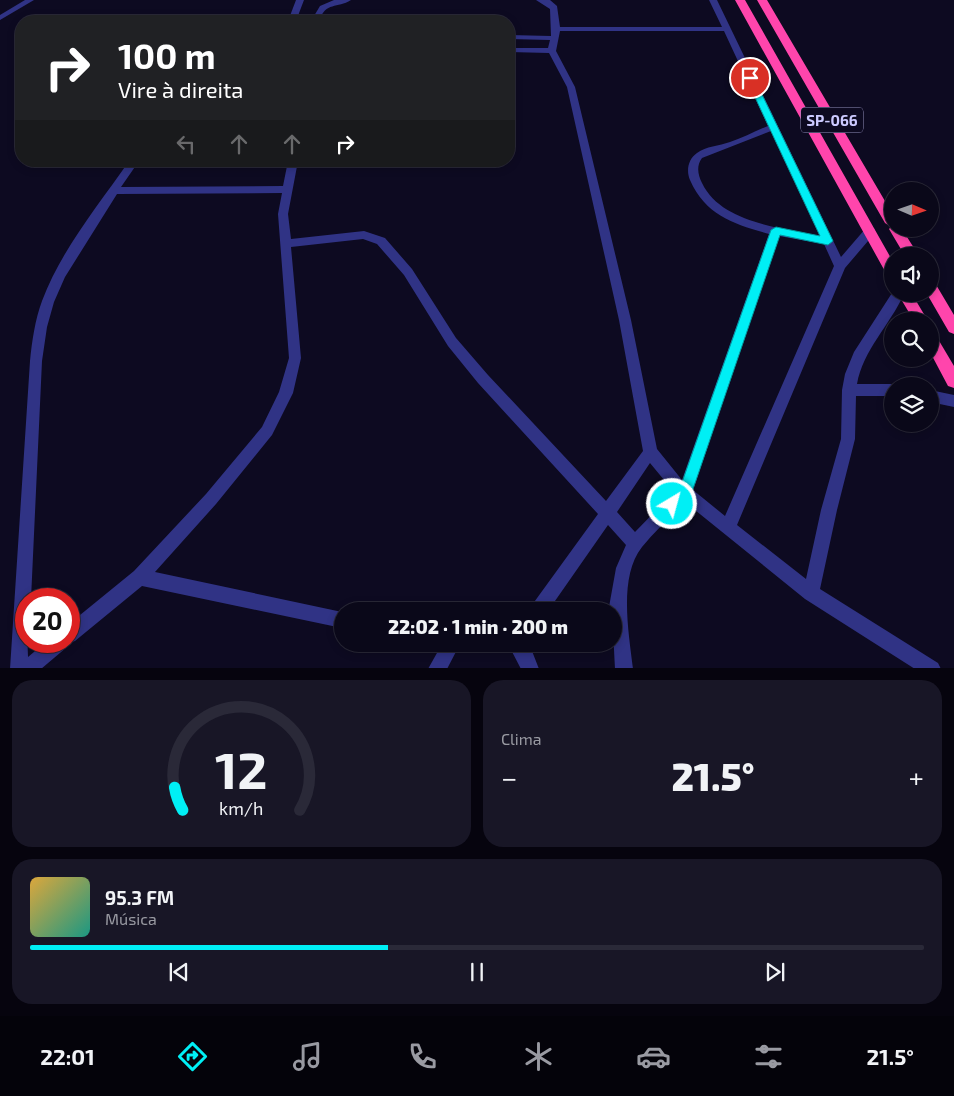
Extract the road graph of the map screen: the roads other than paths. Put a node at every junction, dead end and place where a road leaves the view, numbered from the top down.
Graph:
1 (30, 0) edge
2 (300, 0) edge
3 (347, 0) edge
4 (540, 0) edge
5 (713, 0) edge
6 (740, 0) edge
7 (762, 0) edge
8 (767, 0) edge
9 (294, 15) edge
10 (318, 15) edge
11 (772, 17) junction
12 (0, 18) edge
13 (726, 29) junction
14 (555, 34) junction
15 (515, 37) edge
16 (515, 50) edge
17 (552, 51) junction
18 (773, 127) junction
19 (130, 167) edge
20 (292, 167) edge
21 (288, 189) junction
22 (114, 191) junction
23 (884, 209) edge
24 (776, 230) junction
25 (870, 231) junction
26 (828, 241) junction
27 (286, 244) junction
28 (884, 256) edge
29 (840, 266) junction
30 (893, 302) edge
31 (939, 302) edge
32 (954, 328) edge
33 (939, 354) edge
34 (954, 381) edge
35 (849, 390) junction
36 (884, 390) edge
37 (939, 398) edge
38 (954, 401) edge
39 (650, 452) junction
40 (685, 492) junction
41 (605, 513) junction
42 (728, 527) junction
43 (635, 543) junction
44 (140, 577) junction
45 (811, 594) junction
46 (544, 602) edge
47 (334, 618) edge
48 (80, 626) edge
49 (443, 652) edge
50 (522, 652) edge
51 (46, 653) edge
52 (19, 668) edge
53 (27, 668) edge
54 (437, 668) edge
55 (530, 668) edge
56 (624, 668) edge
57 (932, 668) edge

1 - 12 lane
2 - 9 lane
3 - 10 lane
4 - 14 lane
5 - 13 lane
6 - 25 highway, SP-066
7 - 11 highway, SP-066
8 - 11 highway
11 - 23 highway, SP-066
13 - 14 lane
13 - 18 lane
14 - 15 lane
14 - 17 lane
16 - 17 lane
17 - 39 lane
18 - 24 lane
18 - 26 lane
19 - 22 lane
20 - 21 lane
21 - 22 lane
21 - 27 lane
22 - 52 lane
24 - 26 lane
24 - 40 lane
25 - 28 highway, SP-066
25 - 29 lane
26 - 29 lane
27 - 41 lane
27 - 44 lane
29 - 42 lane
30 - 35 lane
31 - 32 highway
33 - 34 highway
35 - 36 lane
35 - 45 lane
37 - 38 lane
39 - 40 lane
39 - 41 lane
40 - 42 lane
40 - 43 lane
41 - 43 lane
41 - 46 lane
42 - 45 lane
43 - 56 lane
44 - 47 lane
44 - 48 lane
45 - 57 lane
49 - 54 lane
50 - 55 lane
51 - 53 lane

